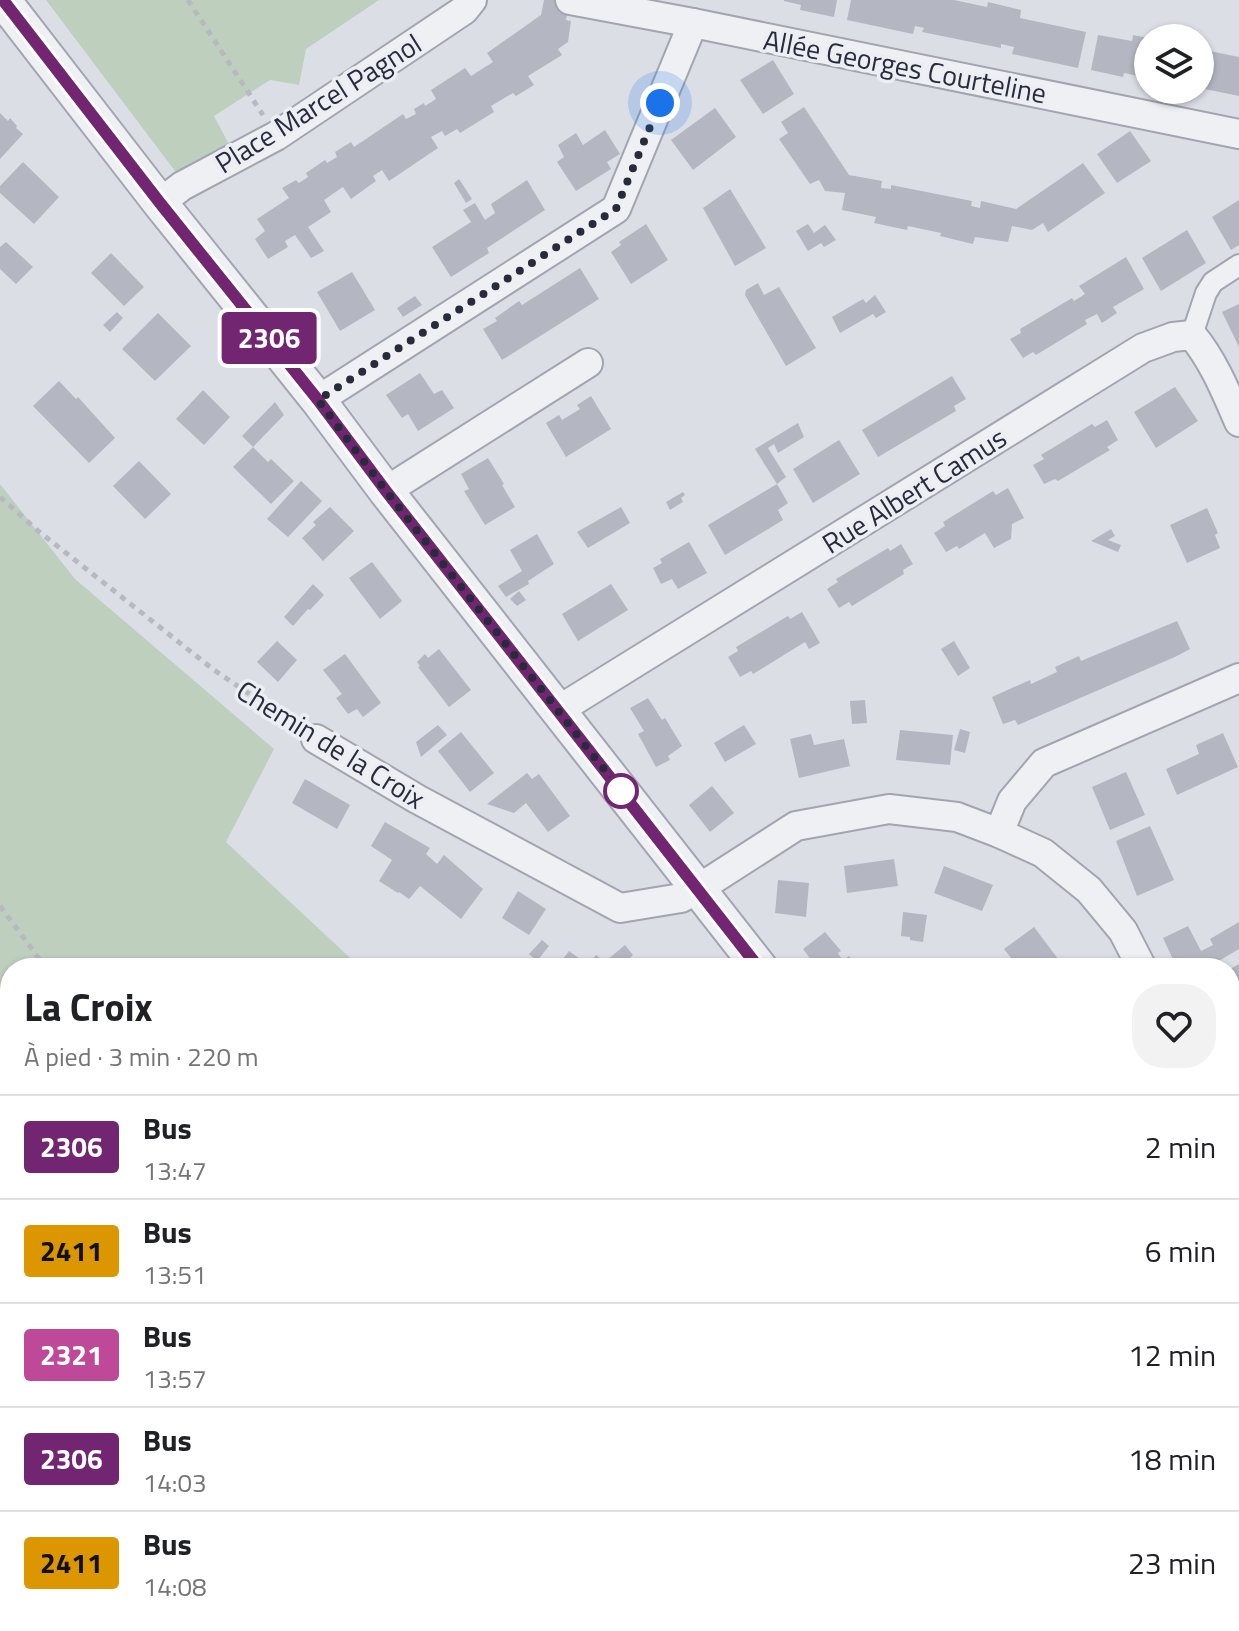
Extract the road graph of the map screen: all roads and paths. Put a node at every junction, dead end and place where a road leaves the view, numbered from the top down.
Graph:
1 (3, 0) edge
2 (188, 0) edge
3 (472, 0) edge
4 (570, 0) edge
5 (693, 23) junction
6 (1239, 134) edge
7 (276, 136) junction
8 (160, 203) junction
9 (1239, 265) edge
10 (1192, 335) junction
11 (588, 363) dead end
12 (318, 400) junction
13 (1239, 422) edge
14 (386, 491) junction
15 (0, 497) edge
16 (1239, 678) edge
17 (557, 711) junction
18 (316, 739) joint
19 (999, 833) junction
20 (698, 889) junction
21 (0, 906) edge
22 (39, 958) edge
23 (752, 958) edge
24 (1137, 958) edge

1 - 8 street
2 - 7 path
3 - 7 street, Place Marcel Pagnol
4 - 5 street, Allée Georges Courteline
5 - 6 street, Allée Georges Courteline
5 - 12 street
7 - 8 street, Place Marcel Pagnol
8 - 12 street
9 - 10 street
10 - 13 street
10 - 17 street, Rue Albert Camus
11 - 14 street
12 - 14 street
14 - 17 street
15 - 18 path, Chemin de la Croix
16 - 19 street
17 - 20 street
18 - 20 street, Chemin de la Croix
19 - 20 street, Chemin de la Croix
19 - 24 street, Chemin de la Croix
20 - 23 street
21 - 22 path

